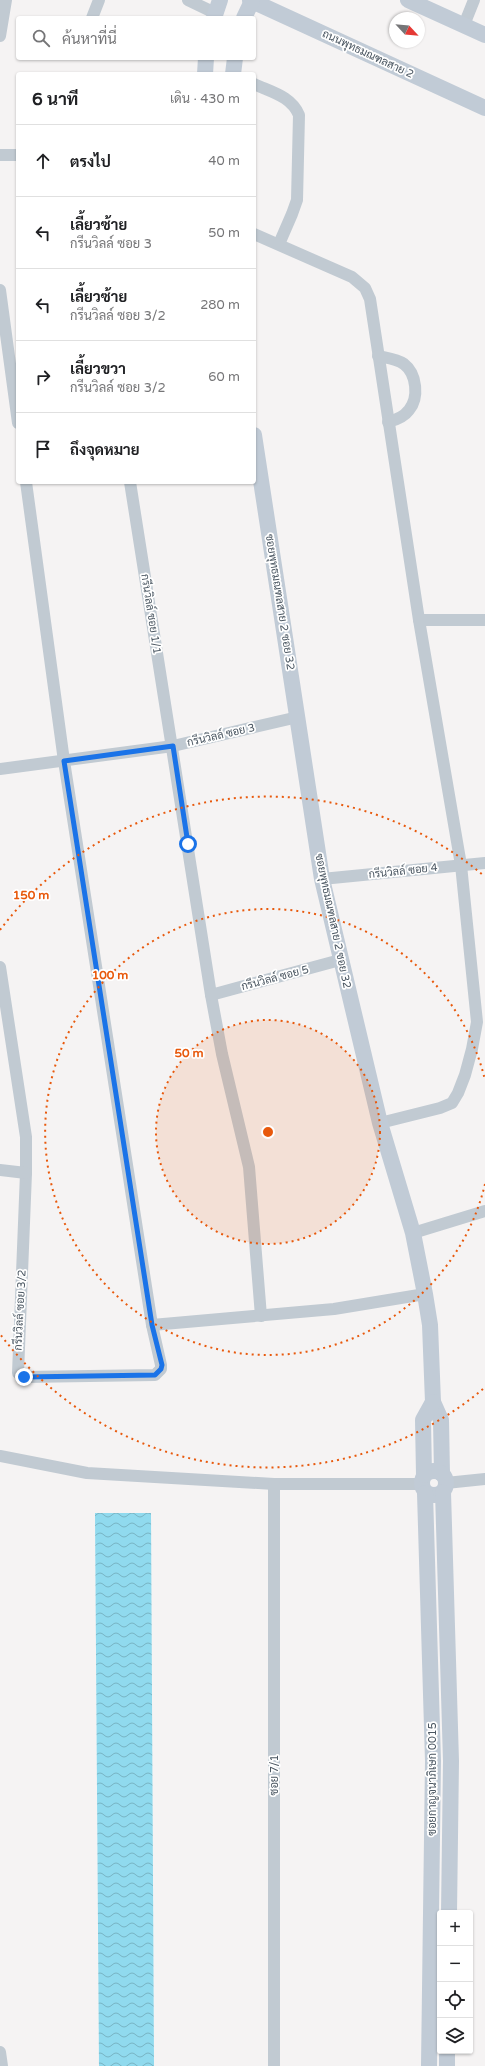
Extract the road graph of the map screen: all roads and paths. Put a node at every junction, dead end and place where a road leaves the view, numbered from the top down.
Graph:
1 (6, 0) edge
2 (99, 0) edge
3 (188, 0) edge
4 (251, 0) edge
5 (408, 0) edge
6 (474, 0) edge
7 (216, 10) edge
8 (93, 16) edge
9 (245, 16) edge
10 (464, 25) junction
11 (485, 35) edge
12 (0, 36) edge
13 (206, 60) edge
14 (235, 60) edge
15 (205, 72) edge
16 (233, 72) edge
17 (256, 85) edge
18 (485, 108) edge
19 (0, 155) edge
20 (16, 155) edge
21 (256, 235) edge
22 (279, 244) junction
23 (0, 290) edge
24 (378, 356) junction
25 (16, 408) edge
26 (388, 422) junction
27 (256, 448) edge
28 (26, 484) edge
29 (130, 484) edge
30 (419, 620) junction
31 (485, 620) edge
32 (298, 717) junction
33 (173, 746) junction
34 (64, 761) junction
35 (0, 769) edge
36 (485, 863) edge
37 (461, 865) junction
38 (322, 879) junction
39 (340, 960) junction
40 (0, 967) edge
41 (211, 995) junction
42 (380, 1123) junction
43 (0, 1170) edge
44 (26, 1173) junction
45 (485, 1211) edge
46 (413, 1233) junction
47 (425, 1294) junction
48 (262, 1316) junction
49 (152, 1325) junction
50 (433, 1402) junction
51 (0, 1456) edge
52 (485, 1479) edge
53 (444, 1483) junction
54 (274, 1484) junction
55 (424, 1484) junction
56 (449, 1910) edge
57 (0, 2052) edge
58 (447, 2054) edge
59 (2, 2066) edge
60 (274, 2066) edge
61 (429, 2066) edge
62 (447, 2066) edge

1 - 12 street
2 - 8 street
3 - 7 street
4 - 9 street
4 - 18 street, ถนนพุทธมณฑลสาย 2
5 - 10 street
6 - 10 street
10 - 11 street
13 - 15 street
14 - 16 street
17 - 22 street
19 - 20 street
21 - 22 street
22 - 24 street
23 - 25 street
24 - 26 street
24 - 26 street
26 - 30 street
27 - 32 street, ซอยพุทธมณฑลสาย 2 ซอย 32
28 - 34 street, กรีนวิลล์ ซอย 3/2
29 - 33 street, กรีนวิลล์ ซอย 1/1
30 - 31 street
30 - 37 street
32 - 33 street, กรีนวิลล์ ซอย 3
32 - 38 street, ซอยพุทธมณฑลสาย 2 ซอย 32
33 - 34 street, กรีนวิลล์ ซอย 3
33 - 41 street, กรีนวิลล์ ซอย 1/1
34 - 35 street, กรีนวิลล์ ซอย 3
34 - 49 street, กรีนวิลล์ ซอย 3/2
36 - 37 street, กรีนวิลล์ ซอย 4
37 - 38 street, กรีนวิลล์ ซอย 4
37 - 42 street
38 - 39 street, ซอยพุทธมณฑลสาย 2 ซอย 32
39 - 41 street, กรีนวิลล์ ซอย 5
39 - 42 street, ซอยพุทธมณฑลสาย 2 ซอย 32
40 - 44 street, กรีนวิลล์ ซอย 3/2
41 - 48 street, กรีนวิลล์ ซอย 1/1
42 - 46 street, ซอยพุทธมณฑลสาย 2 ซอย 32
43 - 44 street
44 - 49 street, กรีนวิลล์ ซอย 3/2
45 - 46 street
46 - 47 street, ซอยพุทธมณฑลสาย 2 ซอย 32
47 - 48 street
47 - 50 street, ซอยพุทธมณฑลสาย 2 ซอย 32
48 - 49 street
50 - 53 street, ซอยพุทธมณฑลสาย 2 ซอย 32
50 - 55 street
51 - 54 street
52 - 53 street
53 - 55 street
53 - 55 street
53 - 56 street, ซอยกาญจนาภิเษก 0015
54 - 55 street
54 - 60 street, ซอย 7/1
55 - 61 street, ซอยกาญจนาภิเษก 0015
57 - 59 street
58 - 62 street

